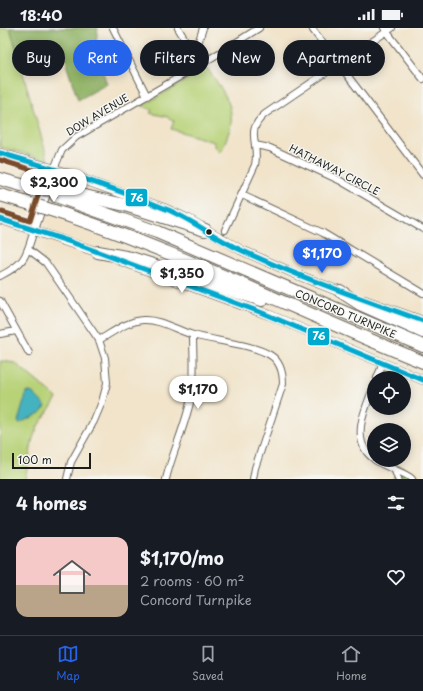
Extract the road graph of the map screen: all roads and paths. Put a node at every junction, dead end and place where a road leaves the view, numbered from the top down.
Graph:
1 (114, 28) edge
2 (178, 28) edge
3 (203, 28) edge
4 (259, 28) edge
5 (387, 29) edge
6 (313, 30) dead end
7 (185, 40) edge
8 (199, 40) edge
9 (320, 40) edge
10 (372, 40) edge
11 (209, 60) edge
12 (182, 76) edge
13 (321, 76) edge
14 (347, 76) edge
15 (423, 80) edge
16 (147, 96) junction
17 (255, 146) junction
18 (0, 153) edge
19 (54, 169) junction
20 (423, 175) edge
21 (0, 180) edge
22 (57, 193) junction
23 (0, 195) edge
24 (242, 195) junction
25 (0, 219) edge
26 (423, 229) edge
27 (34, 230) junction
28 (205, 230) junction
29 (225, 230) dead end
30 (28, 249) junction
31 (98, 252) junction
32 (0, 276) edge
33 (340, 291) junction
34 (423, 293) edge
35 (0, 301) edge
36 (292, 306) junction
37 (423, 321) edge
38 (16, 331) junction
39 (423, 332) edge
40 (0, 334) edge
41 (193, 335) junction
42 (98, 340) junction
43 (423, 346) edge
44 (29, 353) dead end
45 (423, 362) edge
46 (382, 363) junction
47 (379, 371) edge
48 (423, 380) edge
49 (367, 404) edge
50 (367, 453) edge
51 (389, 467) edge
52 (395, 470) junction
53 (67, 479) edge
54 (166, 479) edge
55 (253, 479) edge
56 (398, 479) edge
57 (412, 479) edge

1 - 16 street
2 - 7 street
3 - 8 street
4 - 11 street, DOW AVENUE
5 - 10 street
5 - 15 street
6 - 9 street
12 - 16 street, DOW AVENUE
13 - 17 street
14 - 20 street
16 - 19 street, DOW AVENUE
17 - 24 street
17 - 26 street, HATHAWAY CIRCLE
18 - 19 main road, CONCORD TURNPIKE
19 - 27 street, DOW AVENUE
19 - 28 main road, CONCORD TURNPIKE
21 - 22 highway, CONCORD TURNPIKE
22 - 28 highway
22 - 43 highway, CONCORD TURNPIKE
23 - 36 highway, CONCORD TURNPIKE, bridge
24 - 29 street
24 - 34 street
25 - 27 main road
27 - 30 street, DOW AVENUE
27 - 31 main road
28 - 33 main road, CONCORD TURNPIKE
30 - 32 street, DOW AVENUE
30 - 42 street
31 - 36 highway
31 - 46 main road
33 - 37 main road, CONCORD TURNPIKE
33 - 39 highway
35 - 38 street
36 - 45 highway, CONCORD TURNPIKE
38 - 40 street
38 - 44 street
41 - 42 street
41 - 54 street
41 - 55 street
42 - 53 street
46 - 47 street
46 - 48 main road
49 - 50 street
51 - 52 street
52 - 56 street
52 - 57 street

